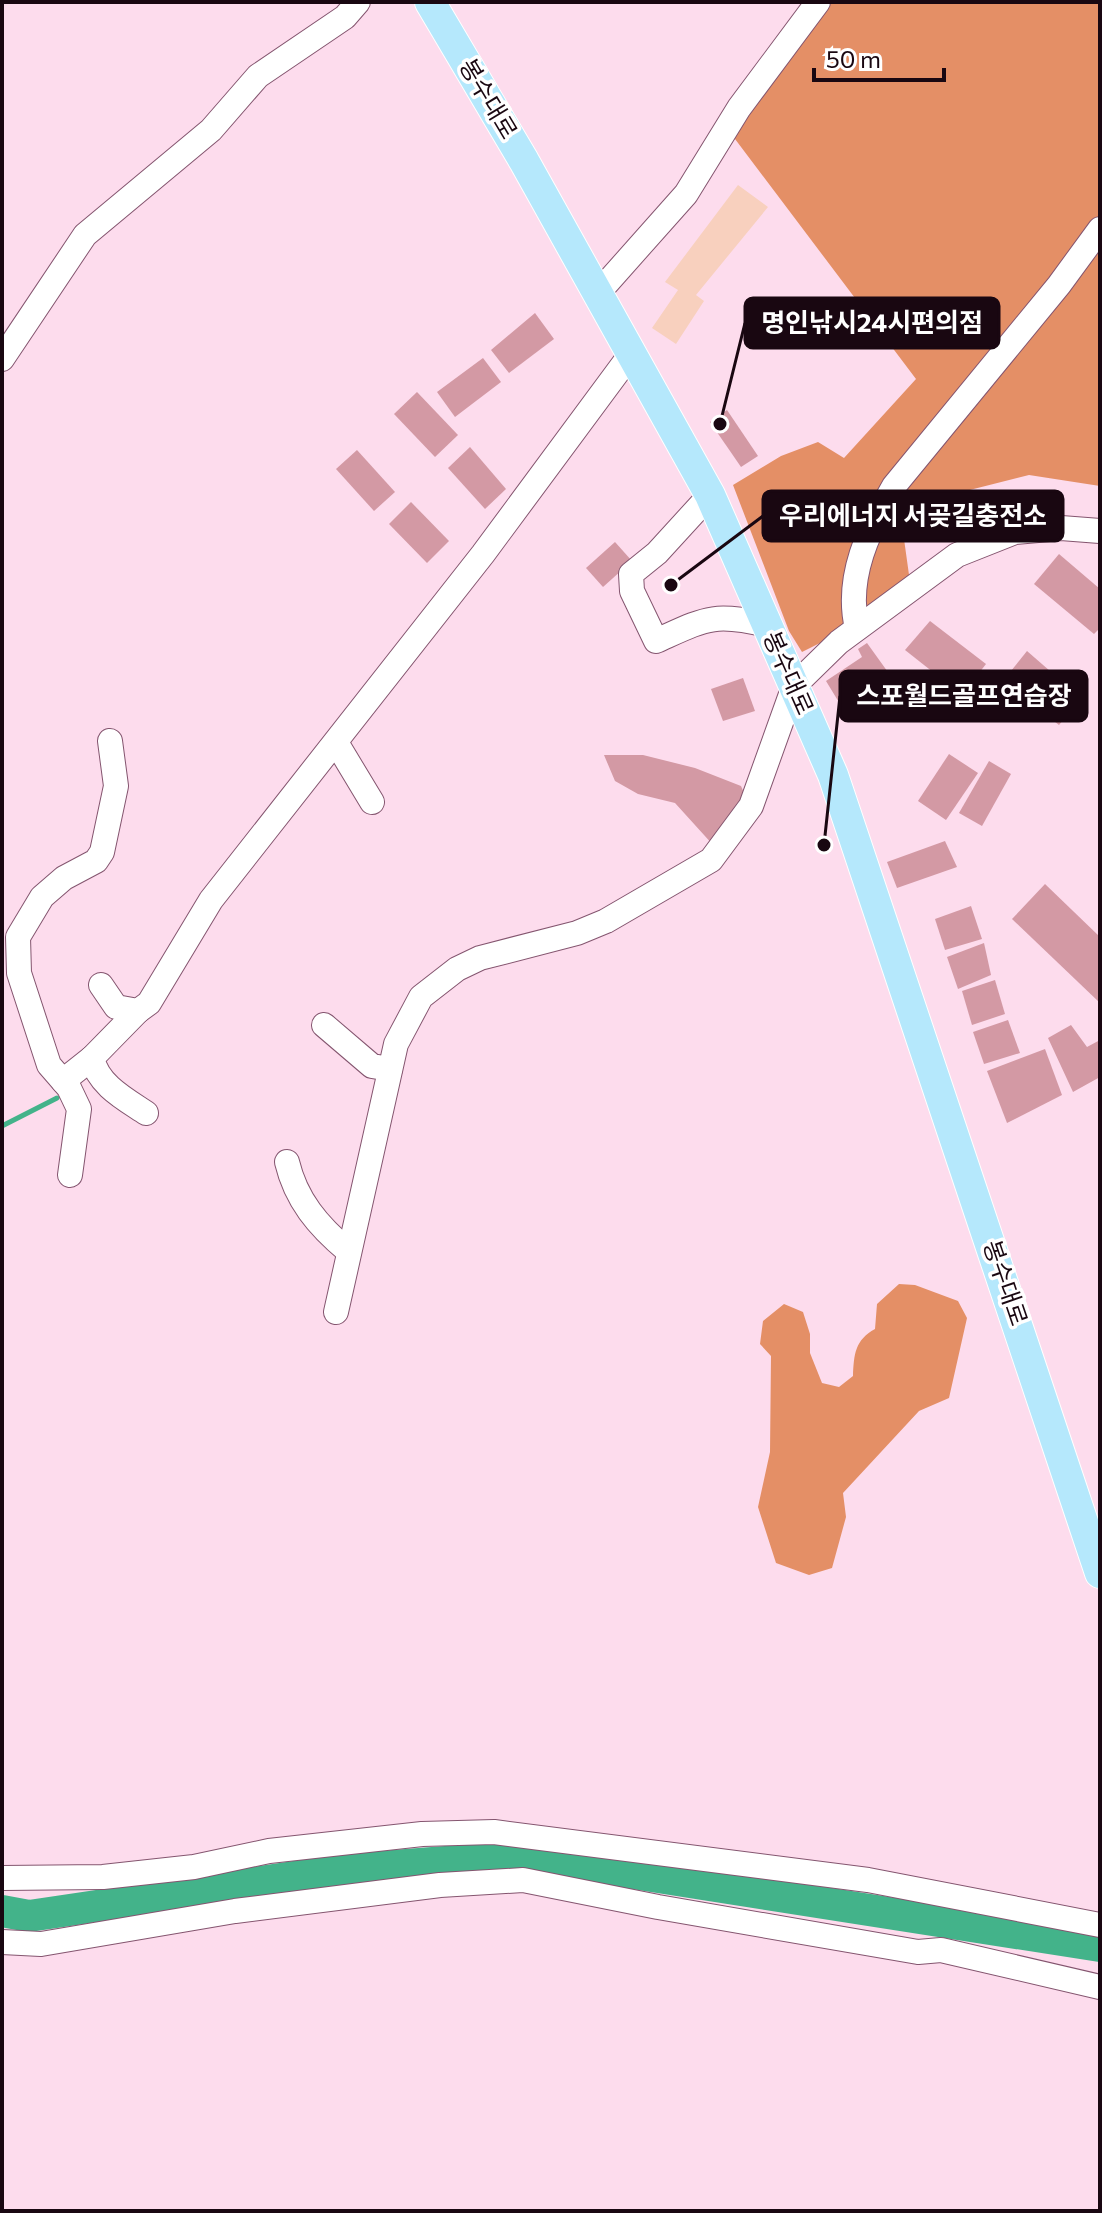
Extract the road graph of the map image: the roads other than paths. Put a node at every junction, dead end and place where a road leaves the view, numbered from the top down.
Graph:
1 (358, 2) edge
2 (430, 2) edge
3 (818, 2) edge
4 (1100, 229) edge
5 (598, 293) junction
6 (631, 354) junction
7 (2, 359) edge
8 (710, 495) junction
9 (1100, 531) edge
10 (767, 625) junction
11 (857, 628) junction
12 (794, 686) junction
13 (110, 741) dead end
14 (337, 744) junction
15 (372, 802) dead end
16 (101, 985) dead end
17 (138, 1011) junction
18 (324, 1025) dead end
19 (92, 1058) junction
20 (390, 1069) junction
21 (63, 1081) junction
22 (146, 1113) dead end
23 (287, 1162) dead end
24 (70, 1175) dead end
25 (348, 1251) junction
26 (336, 1312) dead end
27 (1066, 1464) junction
28 (1100, 1529) edge
29 (1100, 1573) edge
30 (2, 1878) edge
31 (1100, 1925) edge
32 (2, 1942) edge
33 (1100, 1987) edge

1 - 7 street
2 - 5 main road, 봉수대로
3 - 5 street
4 - 11 street
5 - 6 main road, 봉수대로
6 - 8 main road, 봉수대로
6 - 14 street
8 - 10 main road, 봉수대로
8 - 10 street
9 - 11 street
10 - 12 main road, 봉수대로
11 - 12 street
12 - 20 street
12 - 27 main road, 봉수대로
13 - 21 street
14 - 15 street
14 - 17 street
16 - 17 street
17 - 19 street
18 - 20 street
19 - 21 street
19 - 22 street
20 - 25 street
21 - 24 street
23 - 25 street
25 - 26 street
27 - 28 main road
27 - 29 main road, 봉수대로
30 - 31 street
32 - 33 street

